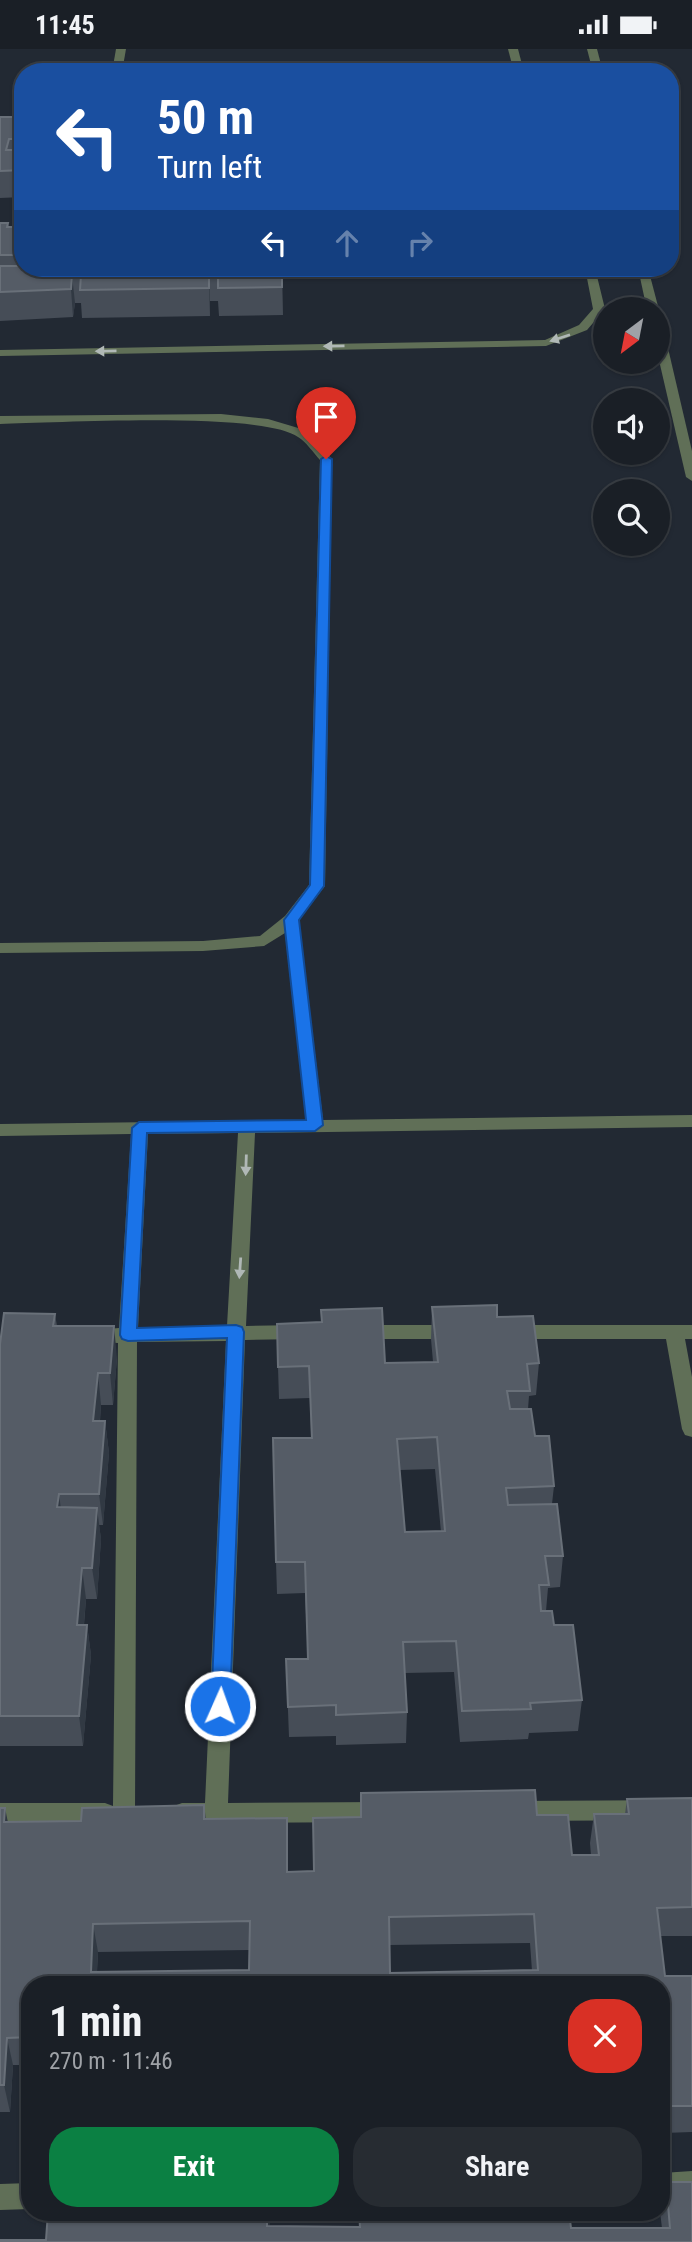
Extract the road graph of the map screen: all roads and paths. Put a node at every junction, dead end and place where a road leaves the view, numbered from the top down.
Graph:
1 (592, 277) edge
2 (645, 277) edge
3 (650, 297) edge
4 (0, 352) edge
5 (668, 375) edge
6 (0, 420) edge
7 (692, 477) edge
8 (291, 920) junction
9 (0, 948) edge
10 (692, 1121) edge
11 (247, 1125) junction
12 (315, 1125) junction
13 (139, 1128) junction
14 (0, 1130) edge
15 (236, 1332) junction
16 (318, 1332) edge
17 (345, 1332) edge
18 (468, 1332) edge
19 (496, 1332) edge
20 (683, 1332) edge
21 (128, 1335) junction
22 (77, 1336) edge
23 (692, 1429) edge
24 (692, 1809) edge
25 (496, 1811) edge
26 (412, 1812) edge
27 (0, 1813) edge
28 (124, 1813) junction
29 (216, 1813) junction
30 (692, 2184) edge
31 (670, 2185) edge
32 (21, 2196) edge
33 (0, 2197) edge

1 -> 4 street
2 - 3 street
5 - 7 street
6 - 8 street
8 - 9 street
8 - 12 street
10 - 12 street
11 - 12 street
11 - 13 street
11 -> 15 street
13 - 14 street
13 - 21 street
15 - 16 street
15 - 21 street
15 - 29 street
17 - 18 street
19 - 20 street
20 - 23 street
21 - 22 street
21 - 28 street
24 - 25 street
26 - 29 street
27 - 28 street
28 - 29 street
30 - 31 street
32 - 33 street

